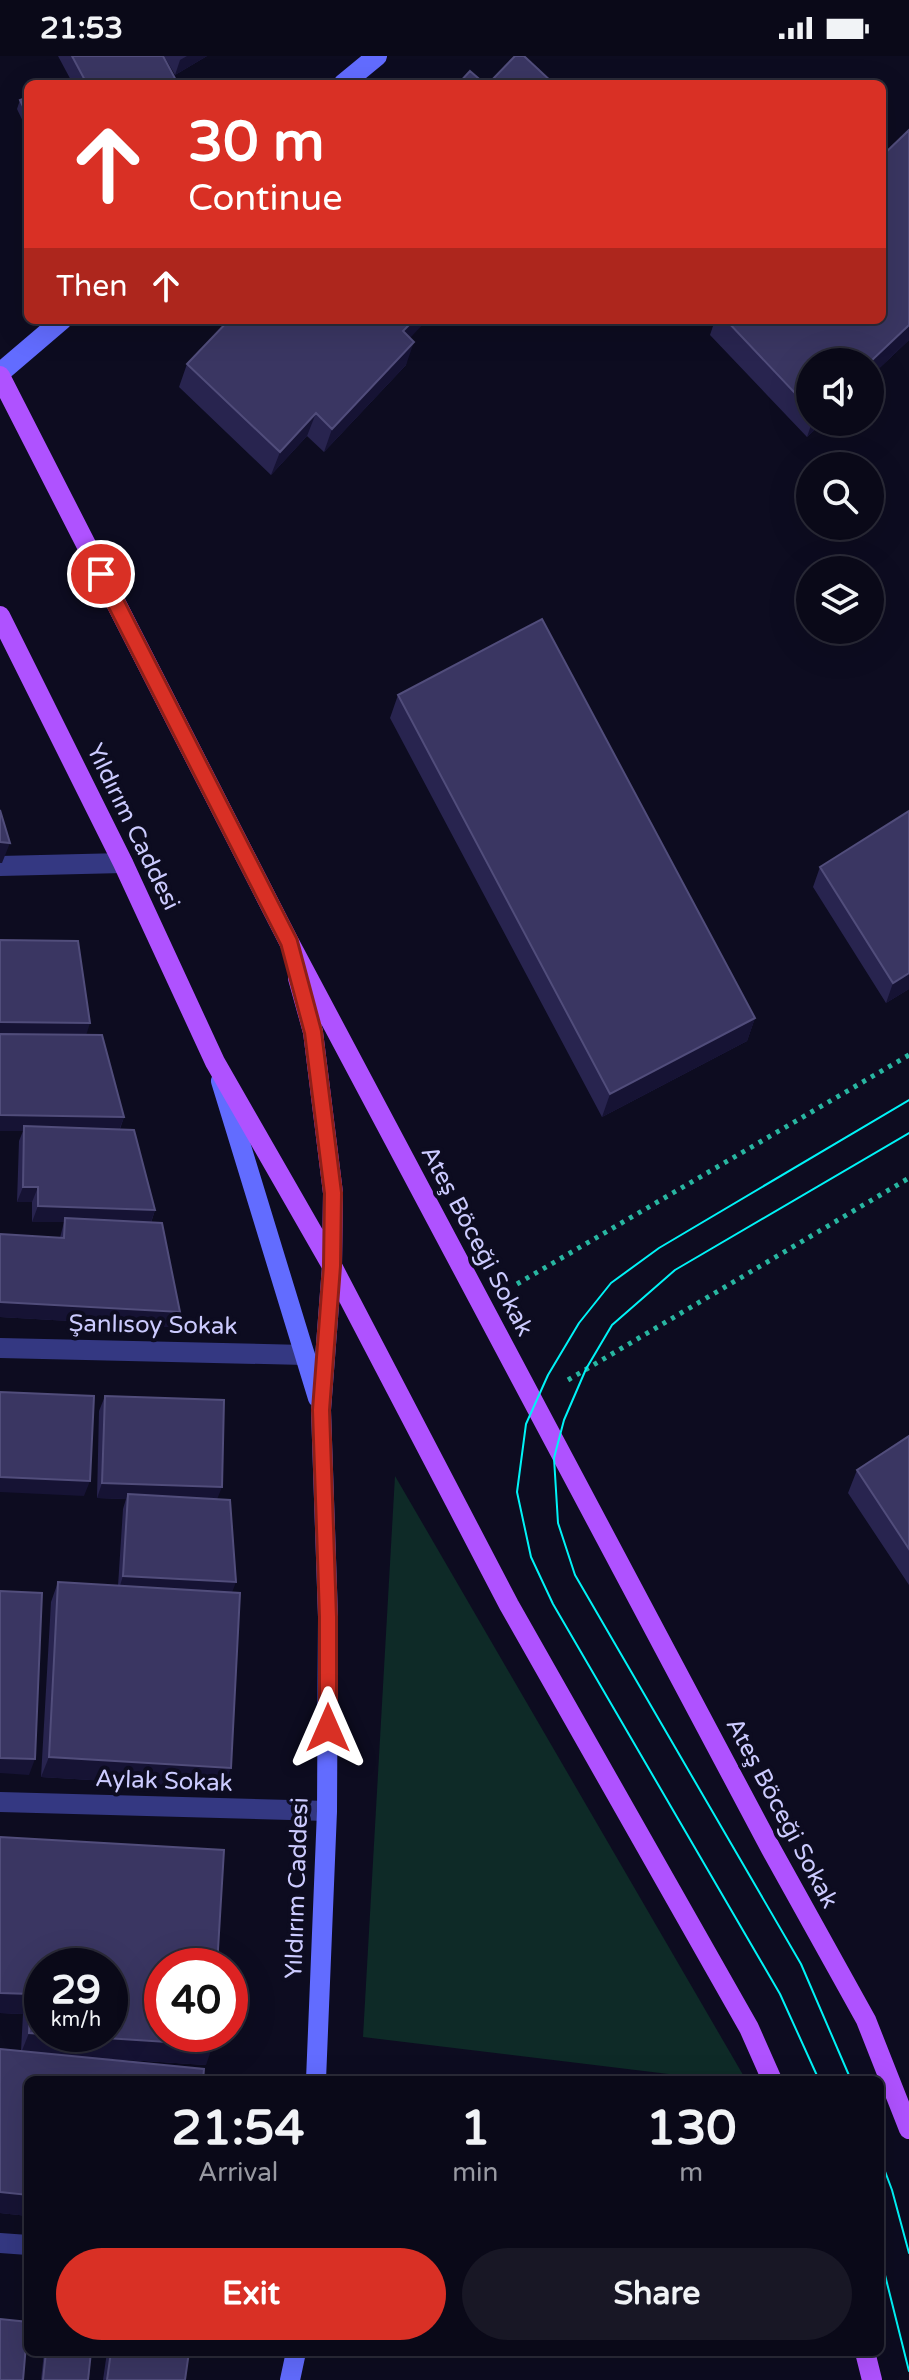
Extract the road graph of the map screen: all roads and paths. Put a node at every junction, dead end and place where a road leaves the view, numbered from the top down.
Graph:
1 (377, 56) edge
2 (348, 80) edge
3 (57, 324) edge
4 (0, 374) edge
5 (0, 616) edge
6 (123, 863) junction
7 (0, 866) edge
8 (289, 942) junction
9 (909, 1055) edge
10 (215, 1062) junction
11 (909, 1178) edge
12 (332, 1266) junction
13 (482, 1305) junction
14 (0, 1348) edge
15 (305, 1355) junction
16 (532, 1401) junction
17 (321, 1410) junction
18 (0, 1802) edge
19 (327, 1811) junction
20 (316, 2076) edge
21 (770, 2076) edge
22 (909, 2129) edge
23 (0, 2243) edge
24 (24, 2245) edge
25 (295, 2356) edge
26 (866, 2356) edge
27 (290, 2380) edge
28 (872, 2380) edge

1 - 2 street
3 - 4 street
4 - 8 main road, Ateş Böceği Sokak
5 - 6 main road, Yıldırım Caddesi
6 - 7 street
6 - 10 main road, Yıldırım Caddesi
8 - 12 main road
8 - 13 main road, Ateş Böceği Sokak
9 - 13 path
10 - 12 main road, Yıldırım Caddesi
10 - 15 street
11 - 16 path
12 - 17 street
12 - 21 main road
13 - 16 main road, Ateş Böceği Sokak
14 - 15 street, Şanlısoy Sokak
15 - 17 street
16 - 22 main road, Ateş Böceği Sokak
17 - 19 street, Yıldırım Caddesi
18 - 19 street, Aylak Sokak
19 - 20 street, Yıldırım Caddesi
23 - 24 street
25 - 27 street
26 - 28 main road

